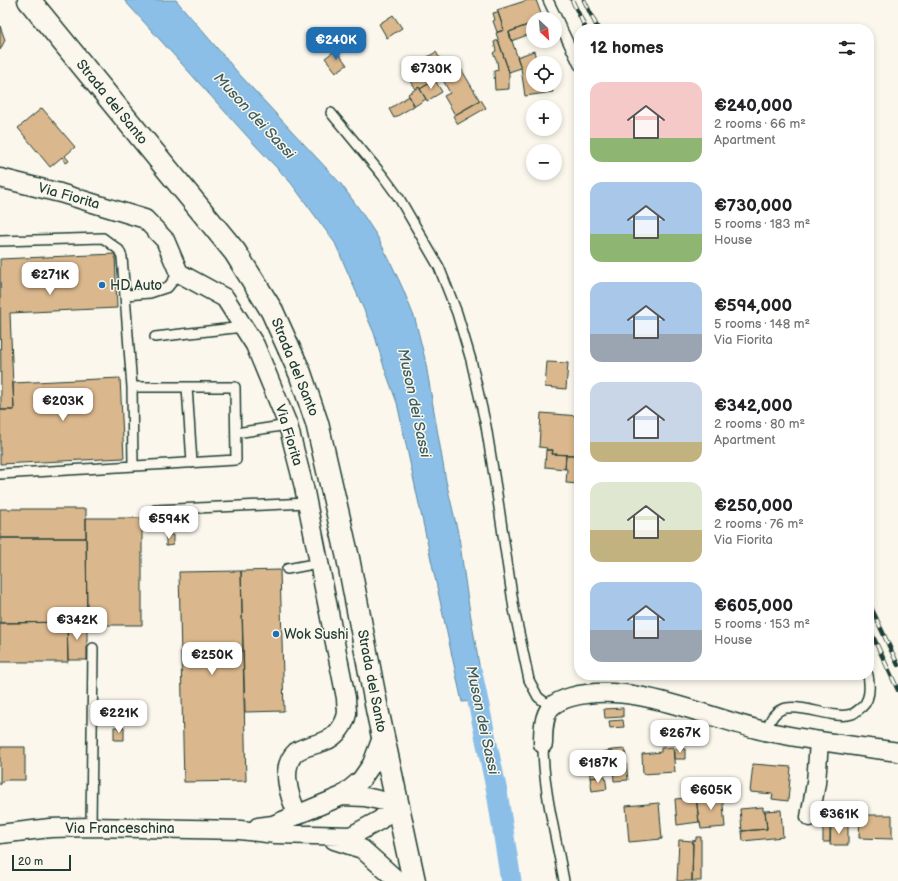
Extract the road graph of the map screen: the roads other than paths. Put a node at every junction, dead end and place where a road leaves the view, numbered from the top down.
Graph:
1 (29, 0) edge
2 (548, 0) edge
3 (574, 55) edge
4 (331, 113) dead end
5 (0, 178) edge
6 (0, 241) edge
7 (180, 273) junction
8 (126, 295) junction
9 (243, 327) junction
10 (155, 337) dead end
11 (132, 387) junction
12 (187, 387) junction
13 (288, 426) junction
14 (236, 433) junction
15 (192, 463) junction
16 (133, 466) junction
17 (0, 474) edge
18 (307, 503) junction
19 (155, 510) dead end
20 (319, 562) junction
21 (287, 569) dead end
22 (93, 648) dead end
23 (869, 680) edge
24 (551, 707) junction
25 (768, 732) junction
26 (383, 735) junction
27 (819, 742) junction
28 (543, 744) joint
29 (898, 752) edge
30 (342, 796) junction
31 (397, 804) junction
32 (298, 816) junction
33 (810, 817) dead end
34 (91, 827) junction
35 (240, 830) junction
36 (0, 834) edge
37 (322, 836) junction
38 (398, 881) edge
39 (414, 881) edge
40 (564, 881) edge

1 - 26 main road, Strada del Santo
2 - 3 lane
4 - 24 lane
5 - 7 street, Via Fiorita
6 - 8 lane
7 - 8 lane
7 - 9 street, Via Fiorita
8 - 11 lane
9 - 10 lane
9 - 13 street, Via Fiorita
11 - 12 lane
11 - 16 lane
12 - 14 lane
12 - 15 lane
13 - 14 lane
13 - 18 street, Via Fiorita
14 - 15 lane
15 - 16 lane
16 - 17 lane
18 - 19 lane
18 - 20 street, Via Fiorita
20 - 21 lane
20 - 32 street, Via Fiorita
22 - 34 lane
23 - 25 lane
24 - 25 street
24 - 28 street
25 - 27 street
26 - 30 street, Via Franceschina
26 - 31 main road, Strada del Santo
27 - 29 street
27 - 33 street
28 - 40 lane
30 - 31 street, Via Franceschina
30 - 32 street, Via Franceschina
31 - 37 street, Via Franceschina
31 - 39 main road, Strada del Santo
32 - 35 street, Via Franceschina
34 - 35 street, Via Franceschina
34 - 36 street, Via Franceschina
35 - 37 street, Via Franceschina
37 - 38 street, Via Franceschina

